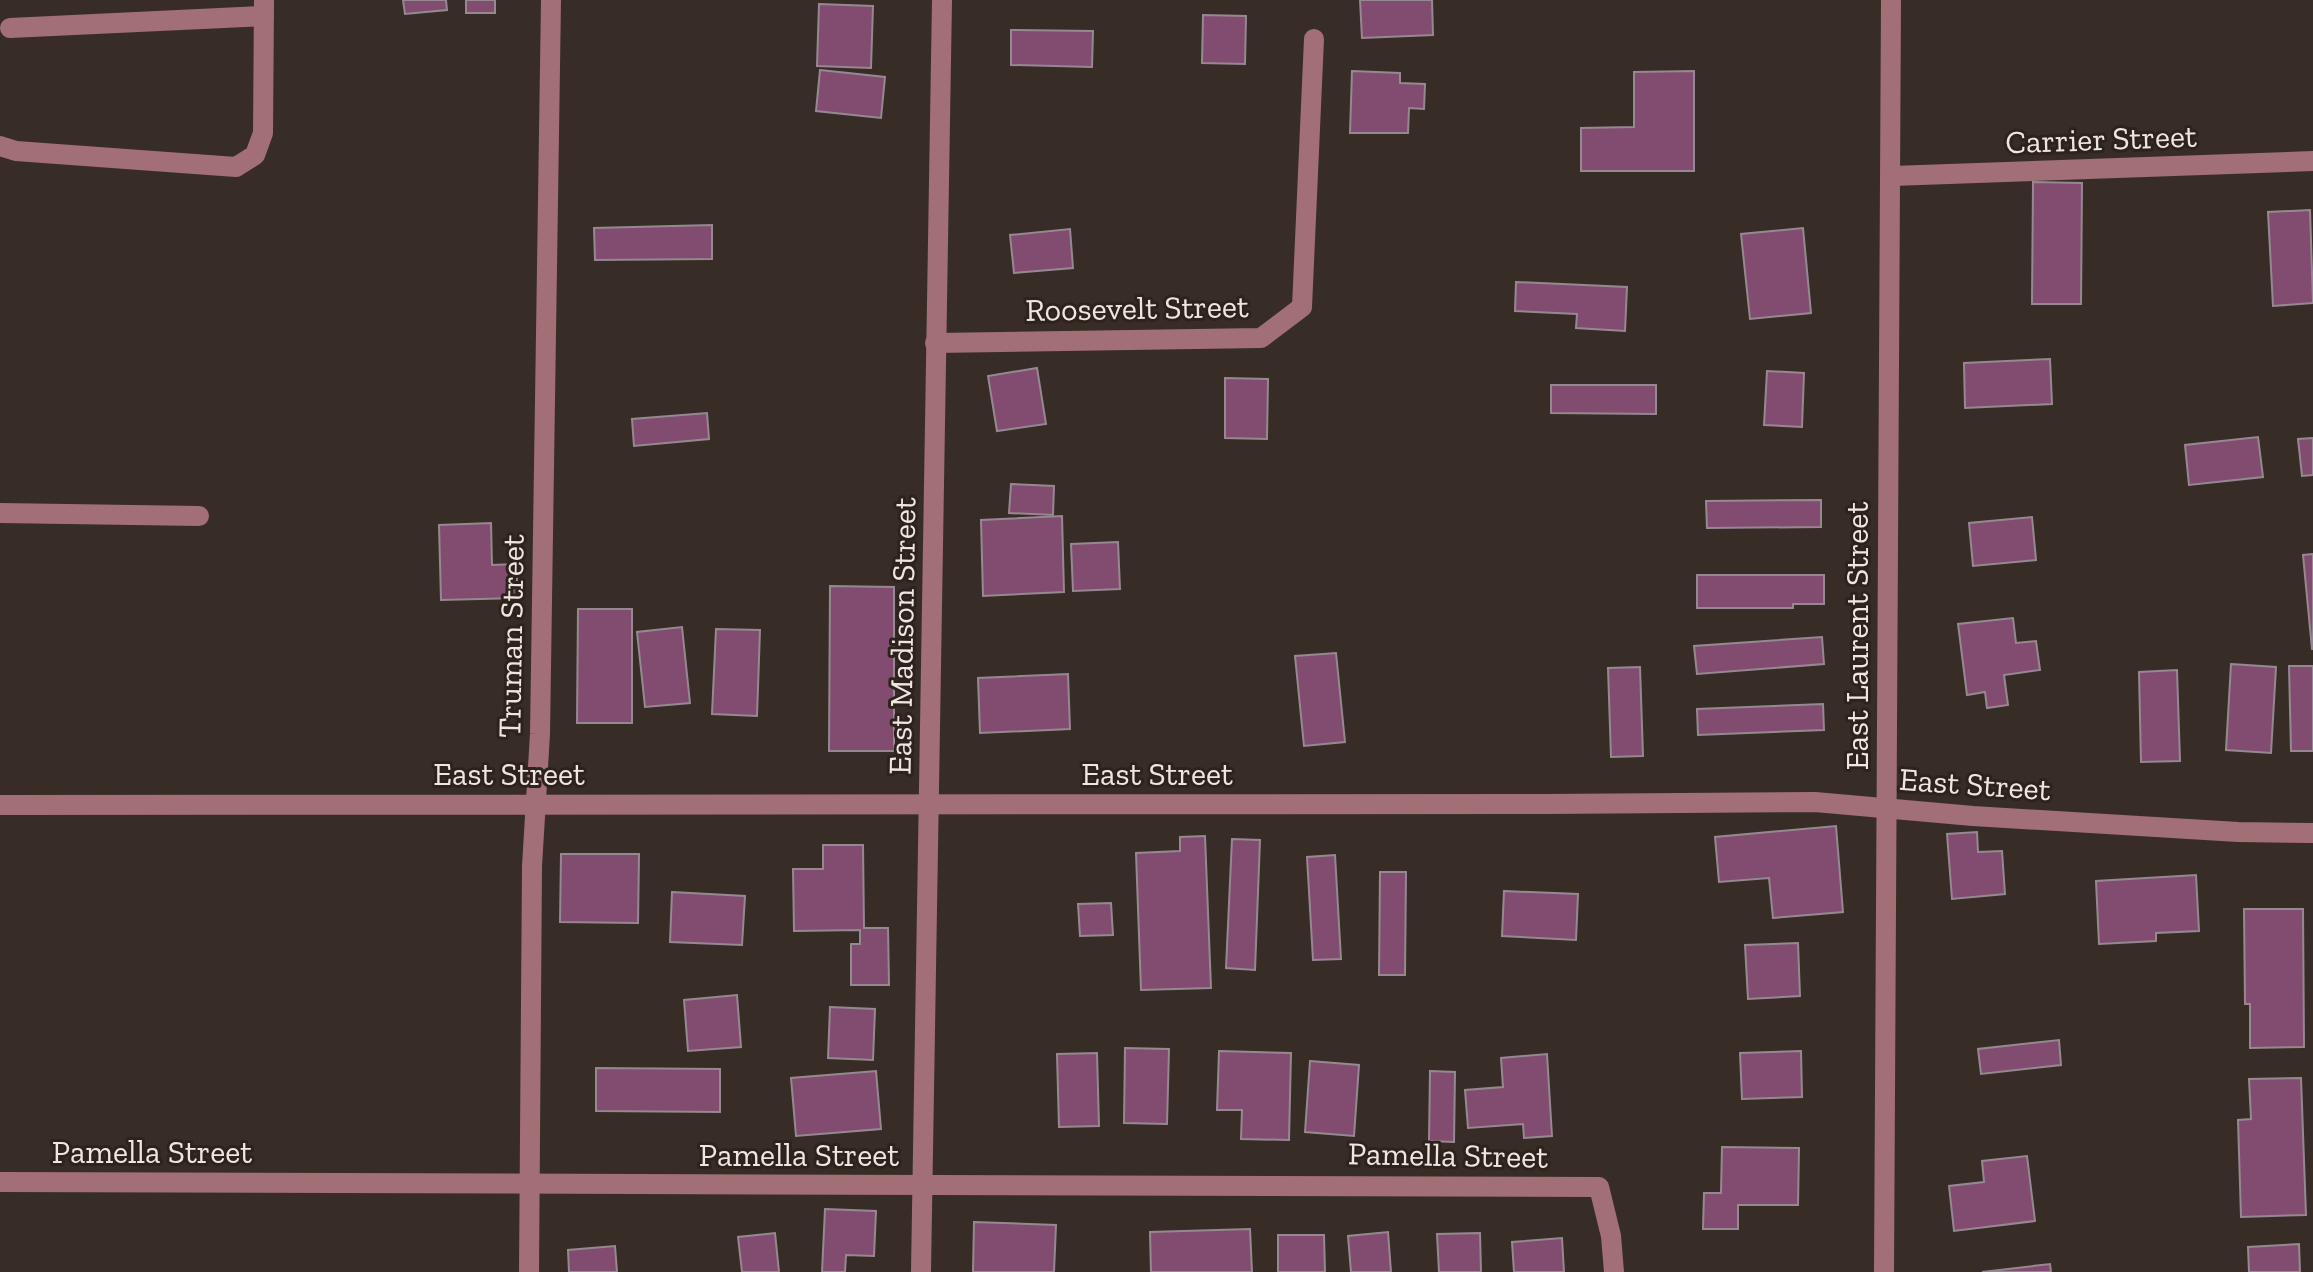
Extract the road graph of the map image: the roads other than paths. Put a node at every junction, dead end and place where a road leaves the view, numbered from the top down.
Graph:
1 (551, 0) edge
2 (942, 0) edge
3 (1891, 0) edge
4 (264, 8) edge
5 (10, 28) dead end
6 (1314, 39) dead end
7 (0, 146) edge
8 (2313, 161) edge
9 (1892, 176) junction
10 (935, 343) junction
11 (0, 513) edge
12 (199, 516) dead end
13 (537, 804) junction
14 (930, 804) junction
15 (0, 805) edge
16 (1886, 808) junction
17 (2313, 833) edge
18 (0, 1182) edge
19 (530, 1183) junction
20 (922, 1185) junction
21 (529, 1272) edge
22 (921, 1272) edge
23 (1614, 1272) edge
24 (1884, 1272) edge

1 - 13 street, Truman Street
2 - 10 street, East Madison Street
3 - 9 street, East Laurent Street
4 - 5 street
4 - 7 street
6 - 10 street, Roosevelt Street
8 - 9 street, Carrier Street
9 - 16 street, East Laurent Street
10 - 14 street, East Madison Street
11 - 12 street
13 - 14 street, East Street
13 - 15 street, East Street
13 - 19 street, Truman Street
14 - 16 street, East Street
14 - 20 street, East Madison Street
16 - 17 street, East Street
16 - 24 street, East Laurent Street
18 - 19 street, Pamella Street
19 - 20 street, Pamella Street
19 - 21 street, Truman Street
20 - 22 street, East Madison Street
20 - 23 street, Pamella Street

